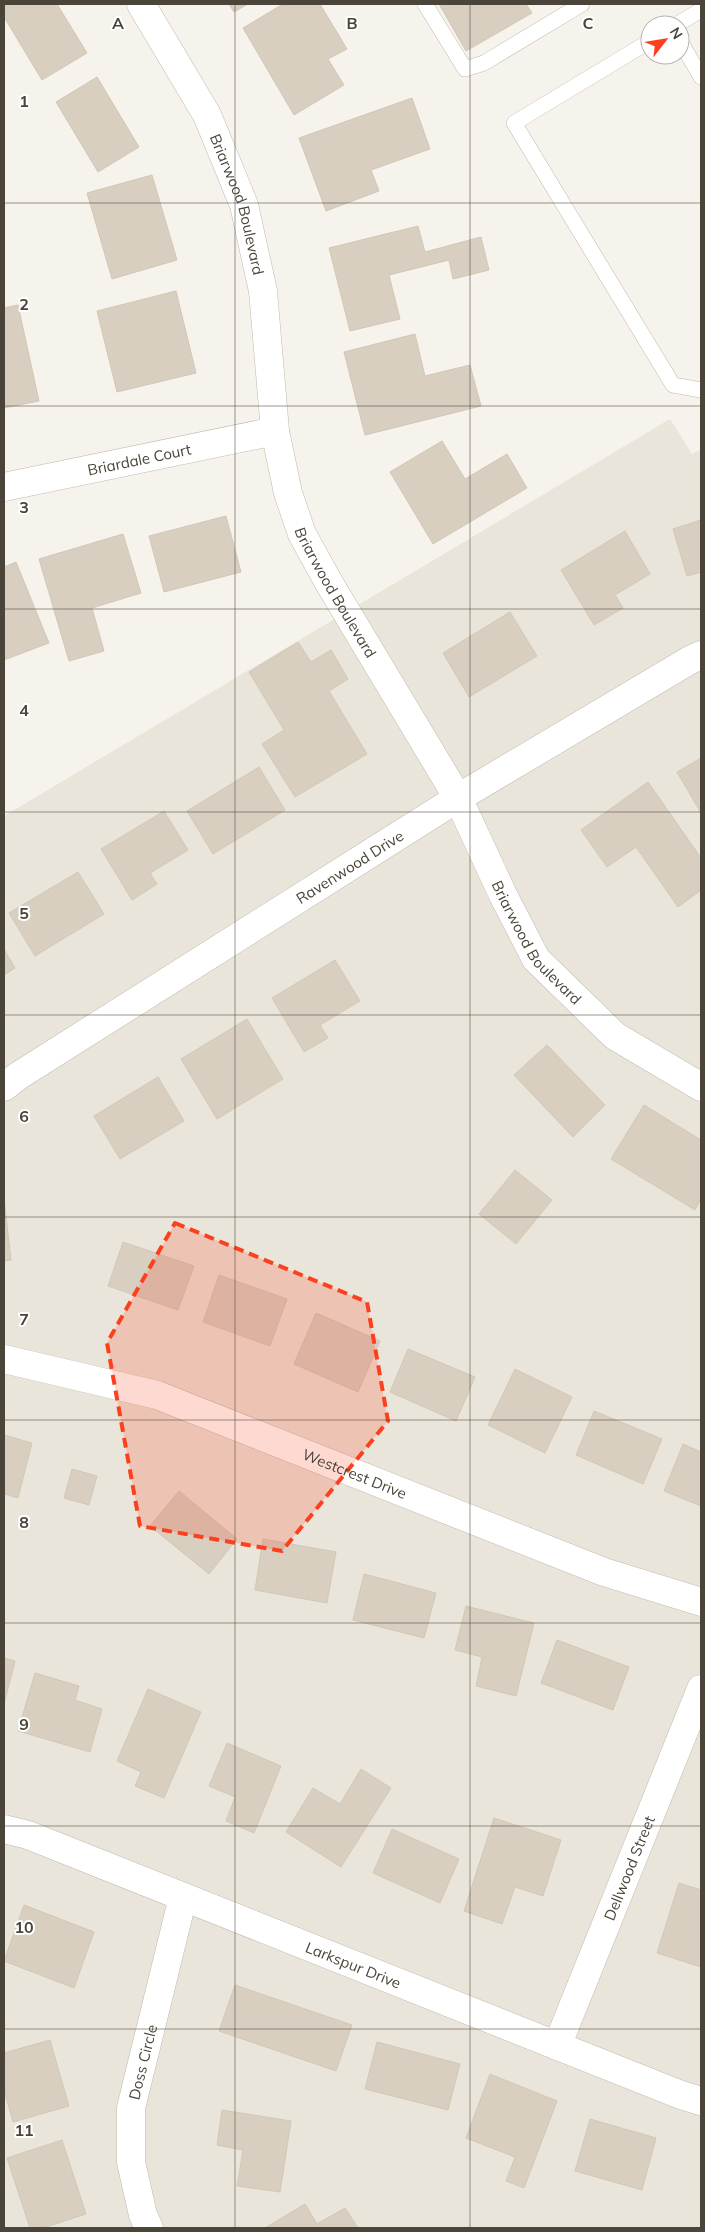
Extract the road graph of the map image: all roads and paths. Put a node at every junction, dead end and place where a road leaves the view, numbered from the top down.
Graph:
1 (141, 4) edge
2 (425, 4) edge
3 (582, 4) edge
4 (701, 10) edge
5 (690, 17) edge
6 (640, 47) edge
7 (690, 58) edge
8 (701, 77) edge
9 (701, 390) edge
10 (275, 431) junction
11 (4, 488) edge
12 (701, 655) edge
13 (458, 798) junction
14 (4, 1087) edge
15 (701, 1087) edge
16 (4, 1359) edge
17 (701, 1602) edge
18 (701, 1689) edge
19 (4, 1829) edge
20 (183, 1897) junction
21 (557, 2046) junction
22 (701, 2102) edge
23 (149, 2228) edge

1 - 10 street, Briarwood Boulevard
2 - 3 lane
4 - 5 lane
6 - 9 lane
7 - 8 lane
10 - 11 street, Briardale Court
10 - 13 street, Briarwood Boulevard
12 - 13 street, Ravenwood Drive
13 - 14 street, Ravenwood Drive
13 - 15 street, Briarwood Boulevard
16 - 17 street, Westcrest Drive
18 - 21 street, Dellwood Street
19 - 20 street, Larkspur Drive
20 - 21 street, Larkspur Drive
20 - 23 street, Doss Circle
21 - 22 street, Larkspur Drive

